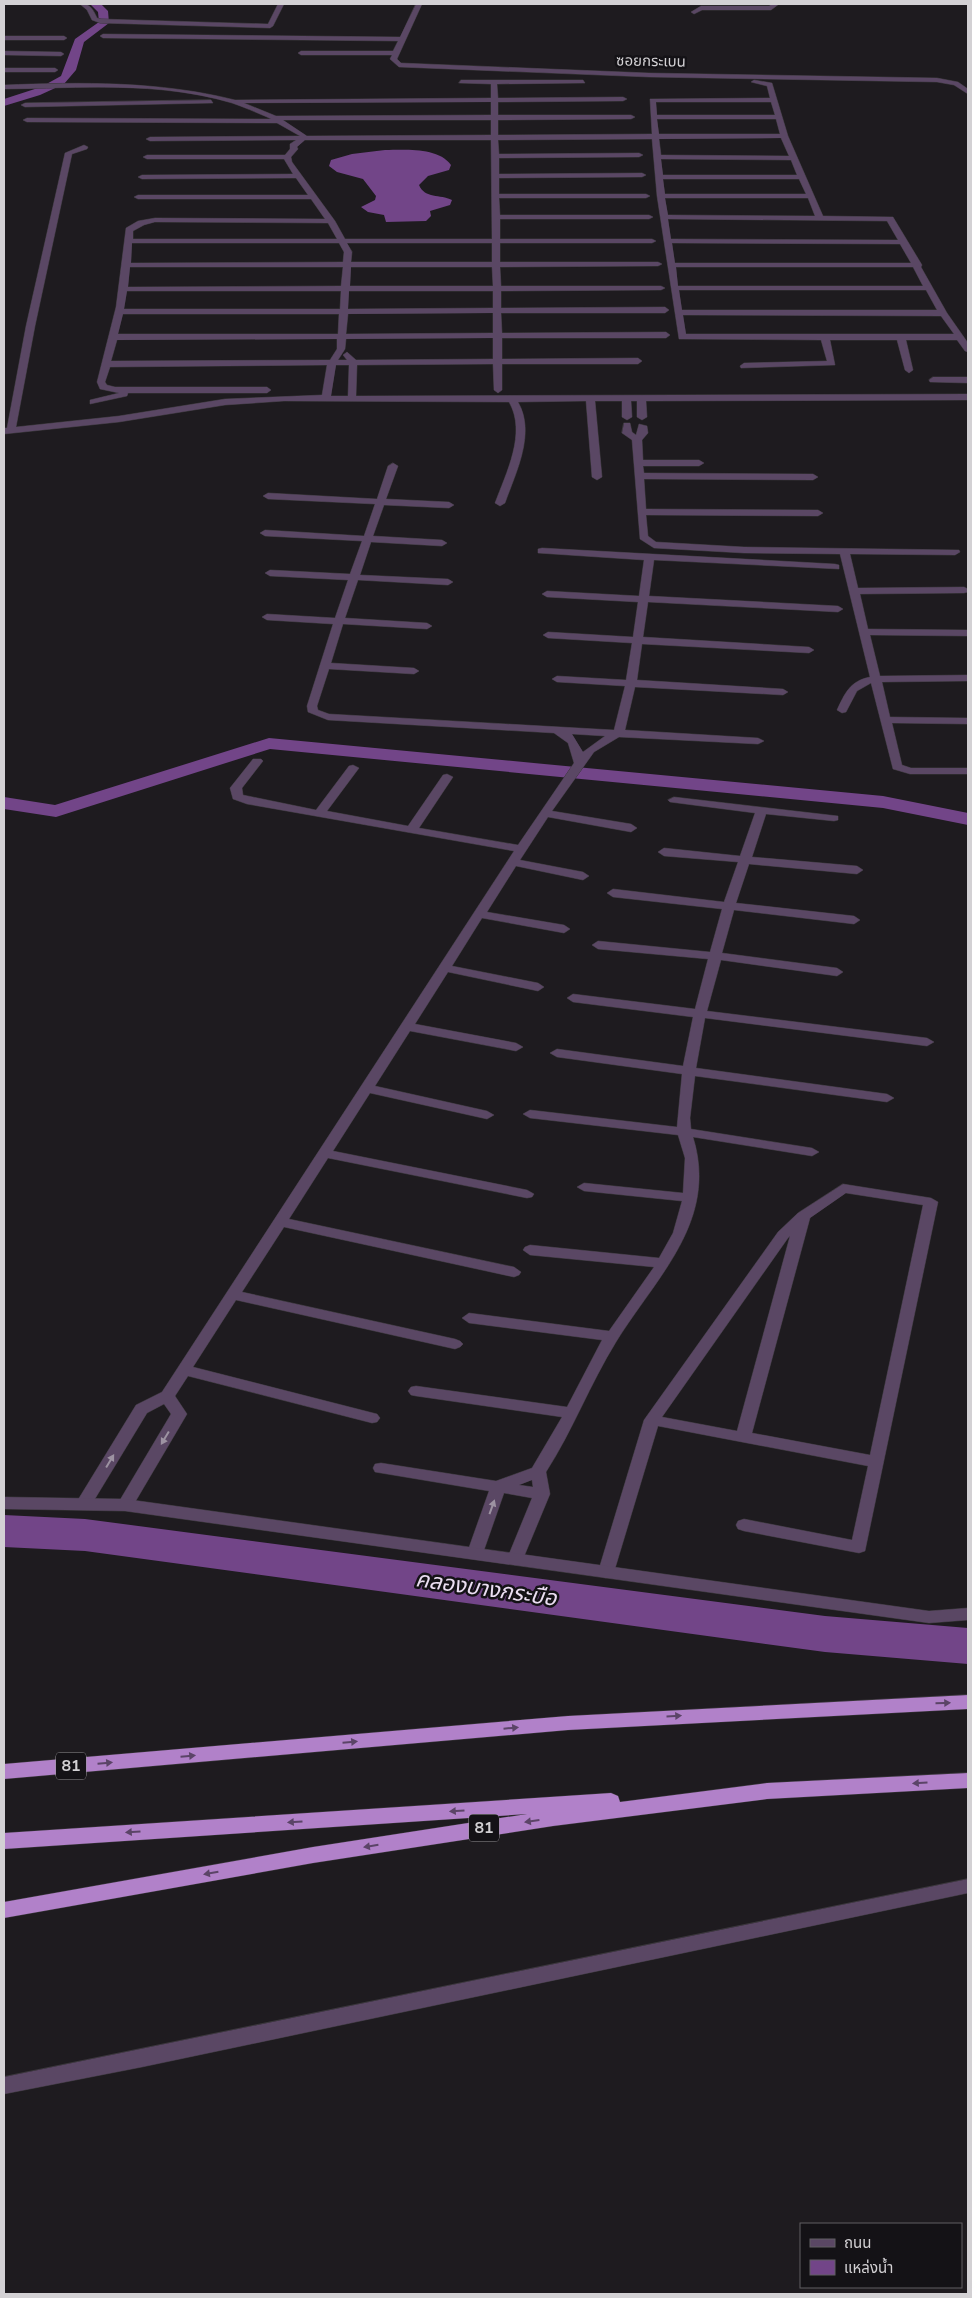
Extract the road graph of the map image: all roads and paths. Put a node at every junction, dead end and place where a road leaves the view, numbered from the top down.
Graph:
1 (83, 4) edge
2 (281, 4) edge
3 (419, 4) edge
4 (776, 4) edge
5 (694, 12) dead end
6 (103, 36) dead end
7 (4, 38) edge
8 (64, 38) dead end
9 (404, 39) junction
10 (4, 53) edge
11 (301, 53) dead end
12 (396, 53) junction
13 (61, 54) dead end
14 (4, 70) edge
15 (55, 70) dead end
16 (461, 82) dead end
17 (494, 82) junction
18 (588, 82) dead end
19 (607, 82) dead end
20 (626, 82) dead end
21 (684, 82) dead end
22 (4, 87) edge
23 (75, 88) junction
24 (108, 88) junction
25 (4, 90) edge
26 (224, 91) dead end
27 (251, 92) dead end
28 (968, 92) edge
29 (196, 93) junction
30 (495, 99) junction
31 (623, 99) dead end
32 (302, 100) junction
33 (774, 100) junction
34 (232, 101) junction
35 (216, 102) junction
36 (25, 104) dead end
37 (495, 117) junction
38 (631, 117) dead end
39 (653, 117) junction
40 (778, 117) junction
41 (275, 119) junction
42 (27, 120) dead end
43 (259, 121) junction
44 (655, 136) junction
45 (784, 136) junction
46 (495, 137) junction
47 (288, 138) junction
48 (304, 138) junction
49 (150, 139) dead end
50 (293, 146) junction
51 (84, 147) dead end
52 (639, 155) dead end
53 (495, 156) junction
54 (657, 156) junction
55 (147, 157) dead end
56 (288, 157) junction
57 (794, 158) junction
58 (642, 175) dead end
59 (299, 176) junction
60 (496, 176) junction
61 (142, 177) dead end
62 (659, 177) junction
63 (800, 177) junction
64 (496, 196) junction
65 (646, 196) dead end
66 (661, 196) junction
67 (809, 196) junction
68 (138, 197) dead end
69 (314, 197) junction
70 (649, 217) dead end
71 (496, 218) junction
72 (664, 218) junction
73 (820, 218) junction
74 (331, 221) junction
75 (129, 241) junction
76 (344, 241) junction
77 (496, 241) junction
78 (652, 241) dead end
79 (668, 241) junction
80 (904, 242) junction
81 (496, 264) junction
82 (658, 264) dead end
83 (126, 265) junction
84 (347, 265) junction
85 (671, 265) junction
86 (918, 265) junction
87 (345, 288) junction
88 (497, 288) junction
89 (661, 288) dead end
90 (675, 288) junction
91 (930, 288) junction
92 (122, 289) junction
93 (497, 310) junction
94 (665, 310) dead end
95 (344, 311) junction
96 (118, 312) junction
97 (678, 312) junction
98 (943, 312) junction
99 (497, 335) junction
100 (666, 335) dead end
101 (342, 336) junction
102 (114, 337) junction
103 (824, 337) junction
104 (901, 337) junction
105 (960, 338) junction
106 (341, 349) junction
107 (968, 349) edge
108 (353, 362) junction
109 (498, 362) junction
110 (638, 362) dead end
111 (332, 363) junction
112 (107, 364) junction
113 (744, 366) dead end
114 (909, 370) dead end
115 (933, 380) dead end
116 (968, 380) edge
117 (139, 390) junction
118 (296, 390) dead end
119 (374, 390) dead end
120 (498, 390) junction
121 (641, 395) junction
122 (352, 397) junction
123 (968, 397) edge
124 (326, 398) junction
125 (590, 399) junction
126 (626, 399) junction
127 (512, 400) junction
128 (93, 402) dead end
129 (7, 431) edge
130 (637, 439) junction
131 (698, 452) dead end
132 (699, 462) junction
133 (639, 463) junction
134 (394, 466) dead end
135 (640, 476) junction
136 (700, 476) junction
137 (597, 477) dead end
138 (814, 477) dead end
139 (268, 496) dead end
140 (381, 502) junction
141 (500, 503) dead end
142 (450, 506) dead end
143 (643, 512) junction
144 (818, 513) dead end
145 (265, 533) dead end
146 (368, 539) junction
147 (442, 543) dead end
148 (542, 551) dead end
149 (844, 551) junction
150 (955, 552) dead end
151 (649, 557) junction
152 (835, 567) dead end
153 (270, 574) dead end
154 (354, 578) junction
155 (448, 582) dead end
156 (964, 590) dead end
157 (854, 591) junction
158 (547, 594) dead end
159 (643, 598) junction
160 (838, 608) dead end
161 (267, 617) dead end
162 (339, 621) junction
163 (427, 626) dead end
164 (864, 632) junction
165 (968, 633) edge
166 (548, 635) dead end
167 (637, 640) junction
168 (809, 650) dead end
169 (324, 666) junction
170 (414, 671) dead end
171 (557, 678) dead end
172 (968, 678) edge
173 (876, 679) junction
174 (631, 683) junction
175 (784, 692) dead end
176 (842, 710) dead end
177 (886, 720) junction
178 (968, 721) edge
179 (554, 729) junction
180 (619, 732) junction
181 (758, 741) dead end
182 (257, 761) dead end
183 (579, 761) junction
184 (353, 768) dead end
185 (968, 771) edge
186 (447, 777) dead end
187 (562, 786) joint
188 (674, 800) dead end
189 (762, 810) junction
190 (544, 813) junction
191 (319, 814) junction
192 (834, 818) dead end
193 (631, 828) dead end
194 (411, 830) junction
195 (521, 848) junction
196 (664, 852) dead end
197 (744, 858) junction
198 (513, 862) junction
199 (857, 870) dead end
200 (583, 876) dead end
201 (612, 893) dead end
202 (729, 905) junction
203 (479, 914) junction
204 (854, 920) dead end
205 (564, 929) dead end
206 (598, 945) dead end
207 (716, 956) junction
208 (444, 968) junction
209 (837, 972) dead end
210 (538, 987) dead end
211 (573, 998) dead end
212 (699, 1013) junction
213 (406, 1026) junction
214 (928, 1042) dead end
215 (516, 1047) dead end
216 (557, 1053) dead end
217 (688, 1069) junction
218 (367, 1088) junction
219 (887, 1098) dead end
220 (530, 1114) dead end
221 (487, 1115) dead end
222 (684, 1132) junction
223 (812, 1152) dead end
224 (324, 1153) junction
225 (584, 1187) dead end
226 (527, 1194) dead end
227 (690, 1198) junction
228 (803, 1216) junction
229 (280, 1222) junction
230 (530, 1250) dead end
231 (664, 1264) junction
232 (514, 1272) dead end
233 (233, 1295) junction
234 (469, 1318) dead end
235 (612, 1336) junction
236 (455, 1344) dead end
237 (185, 1370) junction
238 (416, 1391) dead end
239 (167, 1396) junction
240 (572, 1413) junction
241 (372, 1418) dead end
242 (652, 1420) junction
243 (743, 1437) junction
244 (877, 1462) junction
245 (380, 1468) dead end
246 (538, 1472) junction
247 (499, 1486) junction
248 (542, 1494) junction
249 (4, 1503) edge
250 (84, 1503) junction
251 (125, 1505) junction
252 (744, 1525) dead end
253 (475, 1553) junction
254 (515, 1559) junction
255 (606, 1572) junction
256 (968, 1614) edge
257 (968, 1702) edge
258 (4, 1772) edge
259 (968, 1780) edge
260 (768, 1791) junction
261 (4, 1841) edge
262 (968, 1886) edge
263 (4, 1910) edge
264 (4, 2086) edge

1 - 2 street
3 - 9 street
4 - 5 street
6 - 9 street
7 - 8 street
9 - 12 street
10 - 13 street
11 - 12 street
12 - 28 street, ซอยกระเบน
14 - 15 street
16 - 17 street
17 - 18 street
17 - 30 street
19 - 20 street
21 - 33 street
22 - 23 street
23 - 24 street
23 - 25 street
24 - 29 street
24 - 35 street
26 - 29 street
27 - 32 street
29 - 34 street
30 - 31 street
30 - 32 street
30 - 37 street
32 - 34 street
33 - 39 street
33 - 40 street
34 - 35 street
34 - 41 street
35 - 36 street
35 - 43 street
37 - 38 street
37 - 41 street
37 - 46 street
39 - 40 street
39 - 44 street
40 - 45 street
41 - 43 street
41 - 48 street
42 - 43 street
43 - 47 street
44 - 45 street
44 - 46 street
44 - 54 street
45 - 57 street
46 - 48 street
46 - 53 street
47 - 48 street
47 - 49 street
47 - 50 street
48 - 50 street
50 - 56 street
51 - 129 street
52 - 53 street
53 - 60 street
54 - 57 street
54 - 62 street
55 - 56 street
56 - 59 street
57 - 63 street
58 - 60 street
59 - 61 street
59 - 69 street
60 - 64 street
62 - 63 street
62 - 66 street
63 - 67 street
64 - 65 street
64 - 71 street
66 - 67 street
66 - 72 street
67 - 73 street
68 - 69 street
69 - 74 street
70 - 71 street
71 - 77 street
72 - 73 street
72 - 79 street
73 - 80 street
74 - 75 street
74 - 76 street
75 - 76 street
75 - 83 street
76 - 77 street
76 - 84 street
77 - 78 street
77 - 81 street
79 - 80 street
79 - 85 street
80 - 86 street
81 - 82 street
81 - 84 street
81 - 88 street
83 - 84 street
83 - 92 street
84 - 87 street
85 - 86 street
85 - 90 street
86 - 91 street
87 - 88 street
87 - 92 street
87 - 95 street
88 - 89 street
88 - 93 street
90 - 91 street
90 - 97 street
91 - 98 street
92 - 96 street
93 - 94 street
93 - 95 street
93 - 99 street
95 - 96 street
95 - 101 street
96 - 102 street
97 - 98 street
97 - 103 street
98 - 105 street
99 - 100 street
99 - 101 street
99 - 109 street
101 - 102 street
101 - 106 street
102 - 112 street
103 - 104 street
103 - 113 street
104 - 105 street
104 - 114 street
105 - 107 street
106 - 108 street
106 - 111 street
108 - 109 street
108 - 111 street
108 - 122 street
109 - 110 street
109 - 120 street
111 - 112 street
111 - 124 street
112 - 117 street
115 - 116 street
117 - 118 street
117 - 128 street
119 - 120 street
120 - 121 street
121 - 123 street
121 - 126 street
121 - 130 street
122 - 124 street
122 - 127 street
124 - 129 street
125 - 126 street
125 - 127 street
125 - 137 street
126 - 130 street
127 - 141 street
130 - 133 street
131 - 132 street
132 - 133 street
132 - 136 street
133 - 135 street
134 - 140 street
135 - 136 street
135 - 143 street
136 - 138 street
139 - 140 street
140 - 142 street
140 - 146 street
143 - 144 street
143 - 149 street
145 - 146 street
146 - 147 street
146 - 154 street
148 - 151 street
149 - 150 street
149 - 157 street
151 - 152 street
151 - 159 street
153 - 154 street
154 - 155 street
154 - 162 street
156 - 157 street
157 - 164 street
158 - 159 street
159 - 160 street
159 - 167 street
161 - 162 street
162 - 163 street
162 - 169 street
164 - 165 street
164 - 173 street
166 - 167 street
167 - 168 street
167 - 174 street
169 - 170 street
169 - 179 street
171 - 174 street
172 - 173 street
173 - 176 street
173 - 177 street
174 - 175 street
174 - 180 street
177 - 178 street
177 - 185 street
179 - 180 street
179 - 183 street
180 - 181 street
180 - 183 street
182 - 191 street
183 - 187 street
184 - 191 street
186 - 194 street
187 - 190 street
188 - 189 street
189 - 192 street
189 - 197 street
190 - 193 street
190 - 195 street
191 - 194 street
194 - 195 street
195 - 198 street
196 - 197 street
197 - 199 street
197 - 202 street
198 - 200 street
198 - 203 street
201 - 202 street
202 - 204 street
202 - 207 street
203 - 205 street
203 - 208 street
206 - 207 street
207 - 209 street
207 - 212 street
208 - 210 street
208 - 213 street
211 - 212 street
212 - 214 street
212 - 217 street
213 - 215 street
213 - 218 street
216 - 217 street
217 - 219 street
217 - 222 street
218 - 221 street
218 - 224 street
220 - 222 street
222 - 223 street
222 - 227 street
224 - 226 street
224 - 229 street
225 - 227 street
227 - 231 street
228 - 242 street
228 - 243 street
228 - 244 street
229 - 232 street
229 - 233 street
230 - 231 street
231 - 235 street
233 - 236 street
233 - 237 street
234 - 235 street
235 - 240 street
237 - 239 street
237 - 241 street
238 - 240 street
250 -> 239 street
239 -> 251 street
240 - 246 street
242 - 243 street
242 - 255 street
243 - 244 street
244 - 252 street
245 - 247 street
246 - 247 street
246 - 248 street
247 - 248 street
253 -> 247 street
248 - 254 street
249 - 250 street
250 - 251 street
251 - 253 street
253 - 254 street
254 - 255 street
255 - 256 street
258 -> 257 highway, 81
259 -> 260 highway, 81
260 -> 261 highway, 81
260 -> 263 highway, 81
262 - 264 street

